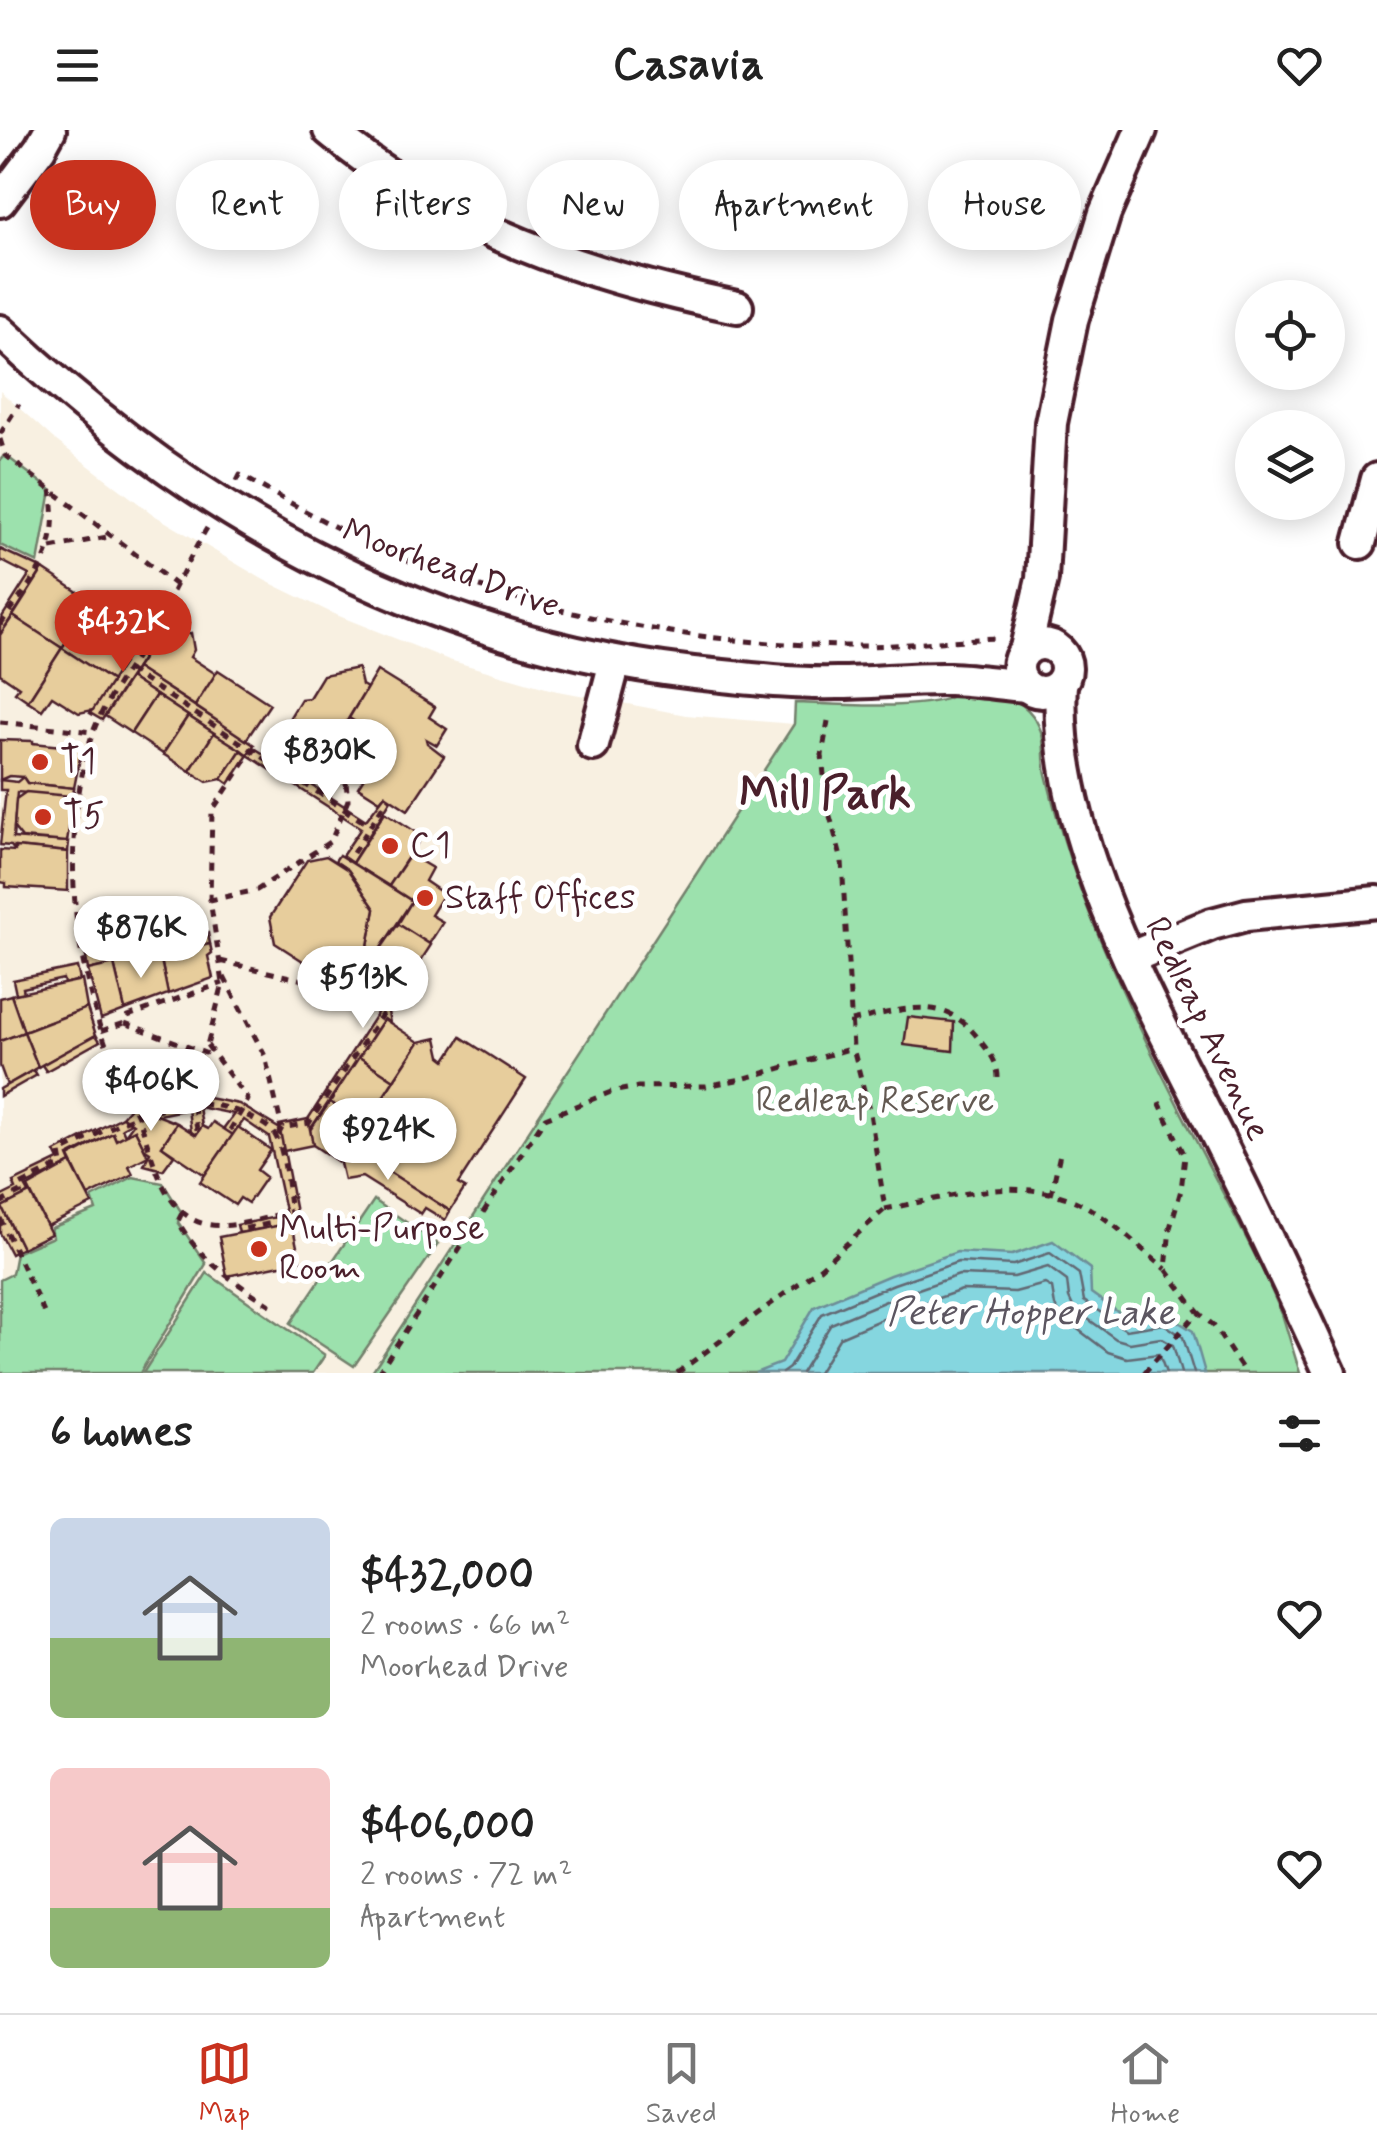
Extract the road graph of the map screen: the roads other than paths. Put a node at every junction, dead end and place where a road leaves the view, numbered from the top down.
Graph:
1 (50, 130) edge
2 (329, 130) edge
3 (1141, 130) edge
4 (0, 201) edge
5 (737, 308) dead end
6 (5, 345) edge
7 (1377, 479) edge
8 (1360, 543) dead end
9 (615, 662) junction
10 (1025, 665) junction
11 (593, 745) dead end
12 (1063, 754) junction
13 (1377, 902) edge
14 (1129, 958) junction
15 (1310, 1328) junction
16 (1312, 1373) edge
17 (1330, 1373) edge

1 - 4 street
2 - 5 street
3 - 10 street, Redleap Avenue
6 - 9 street, Moorhead Drive
7 - 8 street
9 - 10 street, Moorhead Drive
9 - 11 street
10 - 12 street, Redleap Avenue
10 - 12 street, Redleap Avenue
12 - 14 street, Redleap Avenue
13 - 14 street
14 - 15 street, Redleap Avenue
15 - 16 street, Redleap Avenue
15 - 17 street, Redleap Avenue

